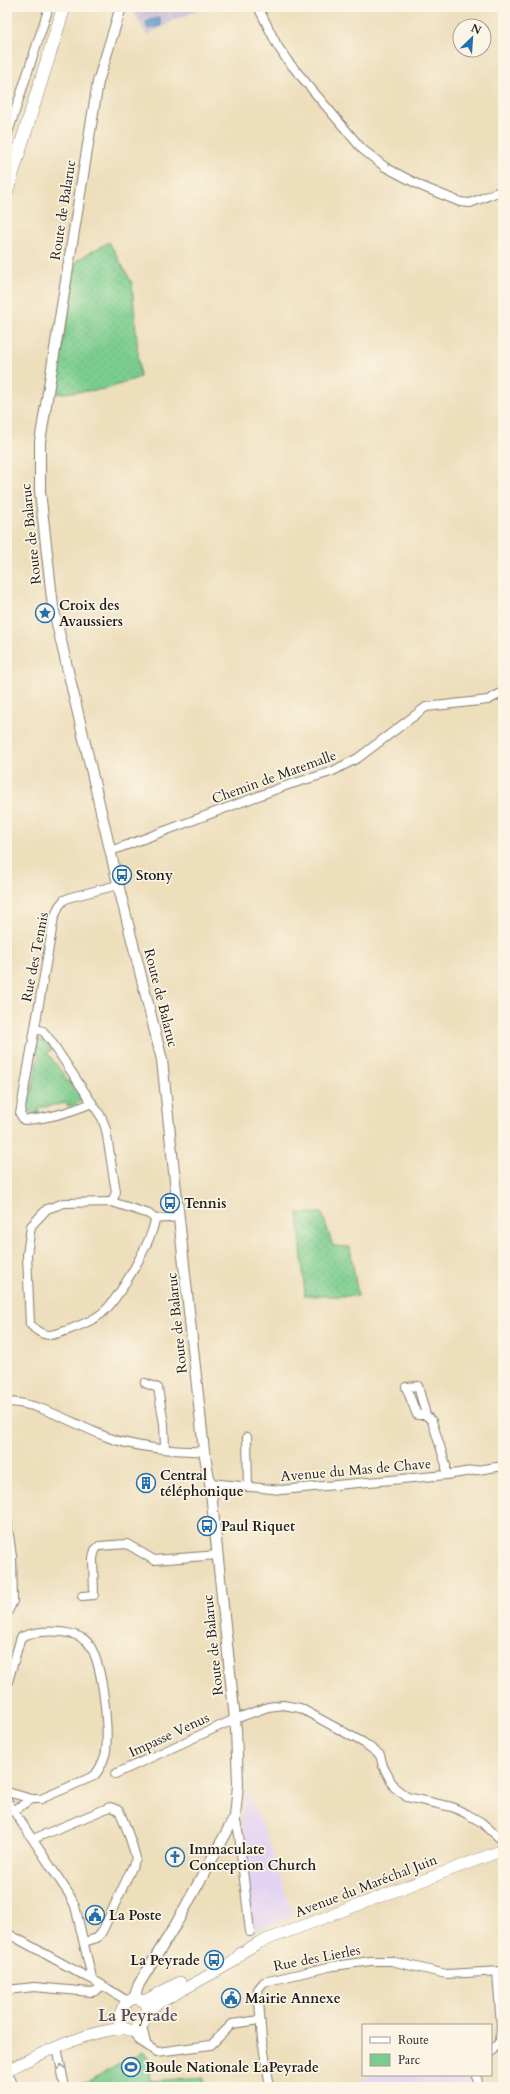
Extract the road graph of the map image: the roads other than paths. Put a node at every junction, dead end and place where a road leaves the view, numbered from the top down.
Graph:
1 (49, 7) edge
2 (64, 7) edge
3 (121, 7) edge
4 (258, 7) edge
5 (7, 136) edge
6 (7, 190) edge
7 (503, 190) edge
8 (503, 692) edge
9 (111, 851) junction
10 (118, 885) junction
11 (35, 1029) junction
12 (92, 1103) junction
13 (112, 1202) junction
14 (179, 1217) junction
15 (155, 1219) junction
16 (145, 1384) dead end
17 (7, 1402) edge
18 (426, 1415) dead end
19 (247, 1437) dead end
20 (165, 1448) junction
21 (204, 1451) junction
22 (503, 1466) edge
23 (446, 1475) junction
24 (210, 1483) junction
25 (248, 1487) junction
26 (7, 1520) edge
27 (218, 1555) junction
28 (10, 1557) edge
29 (82, 1596) dead end
30 (7, 1614) edge
31 (7, 1685) edge
32 (235, 1719) junction
33 (115, 1774) dead end
34 (7, 1792) edge
35 (32, 1799) junction
36 (7, 1801) edge
37 (13, 1811) junction
38 (235, 1817) junction
39 (33, 1839) junction
40 (503, 1842) edge
41 (503, 1850) edge
42 (250, 1932) dead end
43 (7, 1933) edge
44 (84, 1942) junction
45 (500, 1972) edge
46 (92, 1978) junction
47 (101, 1986) junction
48 (7, 1990) edge
49 (136, 2002) junction
50 (260, 2020) junction
51 (142, 2025) junction
52 (125, 2027) junction
53 (146, 2044) junction
54 (57, 2047) junction
55 (492, 2051) edge
56 (8, 2070) edge
57 (476, 2076) edge
58 (12, 2087) edge
59 (65, 2087) edge
60 (270, 2087) edge
61 (478, 2087) edge

1 - 5 street
2 - 6 main road
3 - 9 street, Route de Balaruc
4 - 7 street
8 - 9 street, Chemin de Matemalle
9 - 10 street, Route de Balaruc
10 - 11 street, Rue des Tennis
10 - 14 street, Route de Balaruc
11 - 12 street
11 - 12 street, Rue des Tennis
12 - 13 street
13 - 15 street
13 - 15 street
14 - 15 street
14 - 21 street, Route de Balaruc
16 - 20 street
17 - 20 street
18 - 23 street
19 - 25 street
20 - 21 street
21 - 24 street, Route de Balaruc
22 - 23 street, Avenue du Mas de Chave
23 - 25 street, Avenue du Mas de Chave
24 - 25 street, Avenue du Mas de Chave
24 - 27 street, Route de Balaruc
26 - 28 street
27 - 29 street
27 - 32 street, Route de Balaruc
28 - 30 street
31 - 35 street
32 - 33 street, Impasse Venus
32 - 38 street, Route de Balaruc
32 - 40 street, Impasse Venus
34 - 35 street
35 - 37 street
36 - 37 street
37 - 39 street
38 - 42 street
38 - 49 street, Route de Balaruc
39 - 44 street
39 - 44 street
41 - 49 main road, Avenue du Maréchal Juin
43 - 46 street
44 - 46 street
45 - 50 street, Rue des Lierles
45 - 55 street
46 - 47 street
47 - 48 street
47 - 49 street
49 - 51 main road
49 - 52 main road
50 - 53 street
50 - 60 street
51 - 52 main road
51 - 53 street
52 - 53 street
52 - 54 main road
54 - 56 main road
59 -> 54 street
56 - 58 street
57 - 61 street

